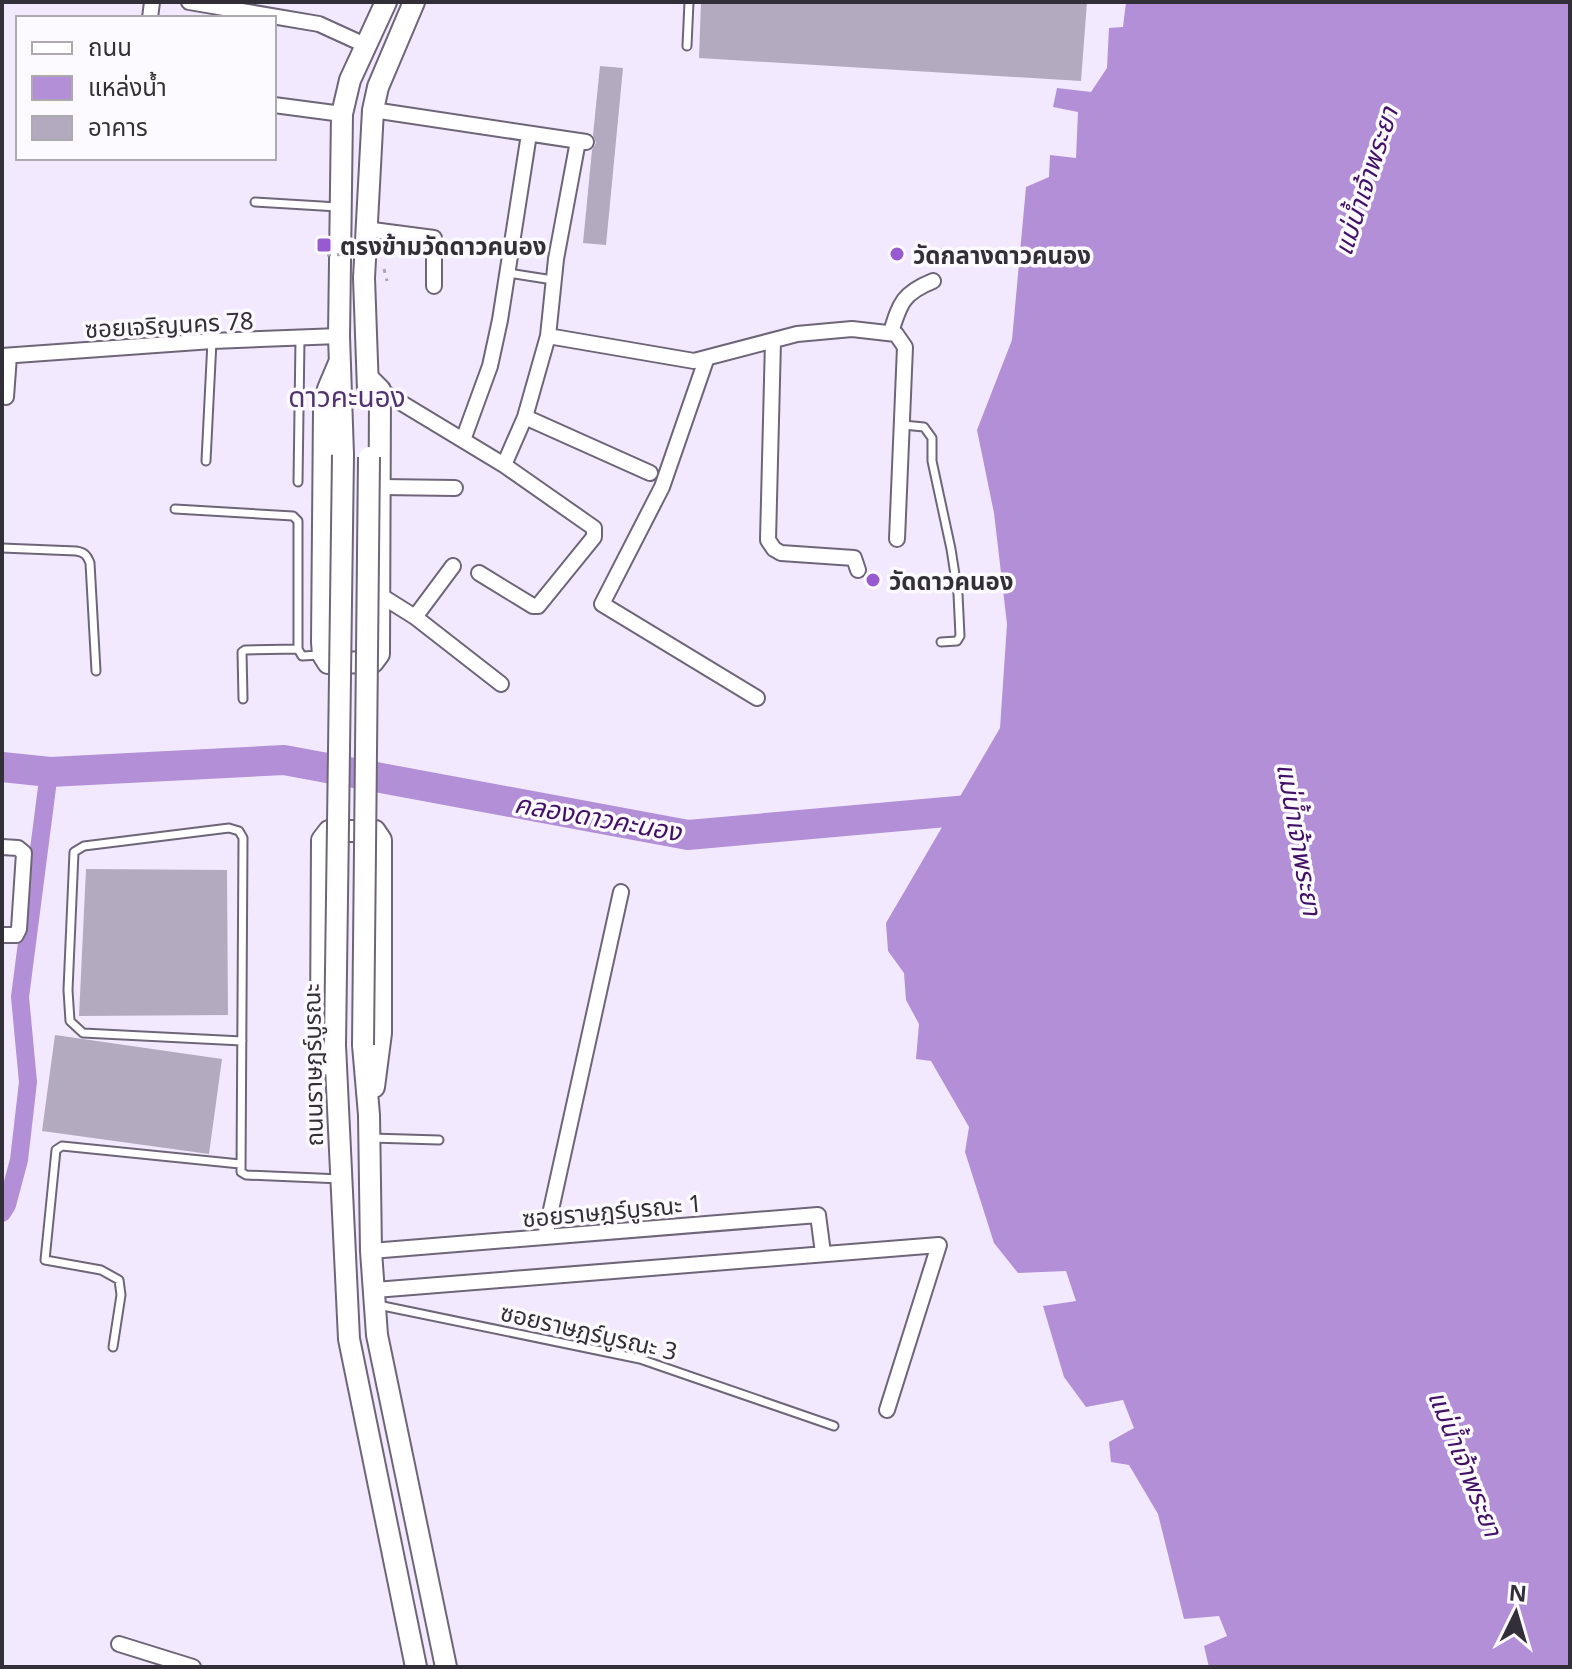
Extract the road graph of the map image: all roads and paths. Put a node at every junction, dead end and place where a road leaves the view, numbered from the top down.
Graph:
1 (189, 2) edge
2 (386, 2) edge
3 (414, 2) edge
4 (689, 2) edge
5 (272, 16) edge
6 (276, 17) edge
7 (365, 45) junction
8 (687, 46) dead end
9 (276, 105) edge
10 (373, 110) junction
11 (342, 114) junction
12 (529, 134) junction
13 (255, 202) dead end
14 (341, 207) junction
15 (365, 229) junction
16 (381, 253) dead end
17 (327, 255) dead end
18 (508, 273) junction
19 (553, 280) junction
20 (933, 281) dead end
21 (434, 286) dead end
22 (891, 332) junction
23 (339, 336) junction
24 (548, 336) junction
25 (300, 339) junction
26 (212, 341) junction
27 (773, 341) junction
28 (5, 356) edge
29 (706, 360) junction
30 (339, 363) junction
31 (374, 384) junction
32 (6, 397) dead end
33 (525, 417) junction
34 (901, 424) junction
35 (463, 440) junction
36 (206, 461) dead end
37 (504, 465) junction
38 (650, 473) dead end
39 (298, 482) dead end
40 (381, 487) junction
41 (455, 488) dead end
42 (175, 509) dead end
43 (897, 539) dead end
44 (2, 548) edge
45 (453, 566) dead end
46 (858, 570) dead end
47 (479, 573) dead end
48 (380, 595) junction
49 (415, 617) junction
50 (941, 642) dead end
51 (298, 649) junction
52 (323, 655) junction
53 (96, 671) dead end
54 (501, 684) dead end
55 (757, 698) dead end
56 (243, 699) dead end
57 (2, 847) edge
58 (621, 892) dead end
59 (9, 935) edge
60 (242, 1041) junction
61 (369, 1115) junction
62 (338, 1118) junction
63 (369, 1138) junction
64 (439, 1140) dead end
65 (240, 1164) junction
66 (341, 1179) junction
67 (545, 1237) junction
68 (371, 1251) junction
69 (823, 1253) junction
70 (376, 1297) junction
71 (113, 1347) dead end
72 (887, 1410) dead end
73 (834, 1426) dead end
74 (405, 1470) junction
75 (377, 1476) junction
76 (119, 1644) dead end
77 (193, 1667) edge
78 (416, 1667) edge
79 (446, 1667) edge

1 - 5 street
2 - 7 main road, ถนนราษฎร์บูรณะ
3 - 10 main road
4 - 8 lane
6 - 7 street
7 - 11 main road, ถนนราษฎร์บูรณะ
9 - 11 street
10 - 12 street
10 - 15 main road
11 - 14 main road, ถนนราษฎร์บูรณะ
12 - 18 street
12 - 19 street
13 - 14 lane
14 - 23 main road, ถนนราษฎร์บูรณะ
15 - 21 street
15 - 31 main road
16 - 17 path, bridge
18 - 19 lane
18 - 35 street
19 - 24 street
20 - 22 street
22 - 27 street
22 - 34 street
23 - 25 street, ซอยเจริญนคร 78
23 - 30 main road, ถนนราษฎร์บูรณะ
24 - 29 street
24 - 33 street
25 - 26 street, ซอยเจริญนคร 78
25 - 39 lane
26 - 28 street, ซอยเจริญนคร 78
26 - 36 lane
27 - 29 street
27 - 46 street
28 - 32 street
29 - 55 street
30 - 52 main road
30 - 62 main road, ถนนราษฎร์บูรณะ, bridge
31 - 35 street
31 - 40 main road
31 - 61 main road, bridge
33 - 37 street
33 - 38 street
34 - 43 street
34 - 50 lane
35 - 37 street
37 - 47 street
40 - 41 street
40 - 48 main road
42 - 51 lane
44 - 53 lane
45 - 49 street
48 - 49 street
48 - 52 main road
49 - 54 street
51 - 52 lane
51 - 56 lane
57 - 59 street
58 - 67 street
60 - 60 lane
60 - 65 lane
61 - 62 main road
61 - 63 main road
62 - 66 main road, ถนนราษฎร์บูรณะ
63 - 64 lane
63 - 68 main road
65 - 66 lane
65 - 71 lane
66 - 75 main road, ถนนราษฎร์บูรณะ
67 - 68 street, ซอยราษฎร์บูรณะ 1
67 - 69 street, ซอยราษฎร์บูรณะ 1
68 - 70 main road
69 - 70 street
69 - 72 street
70 - 73 lane, ซอยราษฎร์บูรณะ 3
70 - 74 main road
74 - 75 main road
74 - 79 main road
75 - 78 main road, ถนนราษฎร์บูรณะ
76 - 77 street

